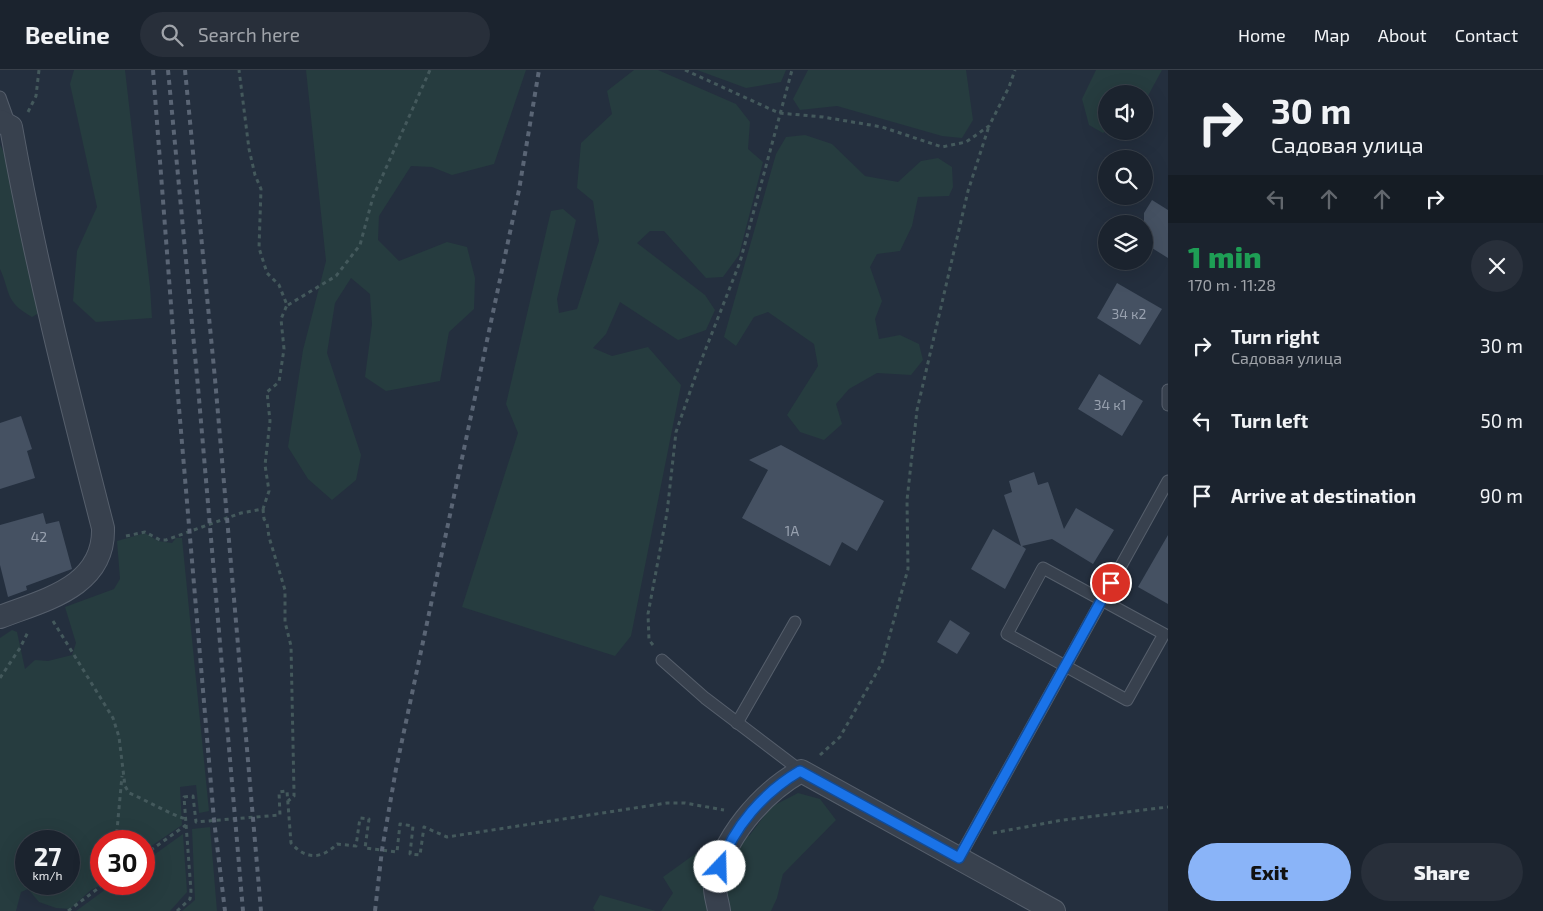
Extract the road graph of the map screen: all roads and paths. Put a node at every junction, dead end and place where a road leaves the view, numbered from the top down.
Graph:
1 (39, 70) edge
2 (239, 70) edge
3 (430, 70) edge
4 (685, 70) edge
5 (792, 70) edge
6 (1015, 70) edge
7 (0, 97) edge
8 (779, 114) junction
9 (5, 124) edge
10 (989, 126) junction
11 (288, 305) junction
12 (1168, 390) edge
13 (1168, 405) edge
14 (1168, 481) edge
15 (263, 509) junction
16 (103, 542) junction
17 (1102, 600) junction
18 (41, 601) junction
19 (0, 617) edge
20 (795, 622) dead end
21 (1166, 633) edge
22 (662, 660) joint
23 (1066, 666) junction
24 (0, 678) edge
25 (737, 723) junction
26 (122, 765) junction
27 (800, 771) junction
28 (288, 802) junction
29 (1168, 807) edge
30 (748, 815) junction
31 (186, 819) junction
32 (187, 825) junction
33 (117, 830) edge
34 (971, 837) junction
35 (155, 847) edge
36 (959, 858) junction
37 (90, 894) edge
38 (68, 911) edge
39 (177, 911) edge
40 (719, 911) edge
41 (1054, 911) edge

1 - 9 path
2 - 11 path
3 - 11 path
4 - 8 path
5 - 8 path
6 - 10 path
7 - 9 lane
8 - 10 path
8 - 22 path
9 - 16 street
10 - 27 path
11 - 15 path
12 - 13 lane
14 - 17 lane
15 - 16 path
15 - 28 path
16 - 18 street
17 - 21 lane
17 - 23 lane
17 - 23 lane
18 - 19 street
18 - 24 path
18 - 26 path
20 - 25 lane
21 - 23 lane
22 - 25 lane
23 - 34 lane
25 - 27 lane
26 - 31 path
26 - 33 path
27 - 30 street
27 - 36 street
28 - 30 path
28 - 31 path
29 - 34 path
30 - 40 street
31 - 32 path
32 - 35 path
32 - 39 path
34 - 36 lane
36 - 41 street
37 - 38 path

